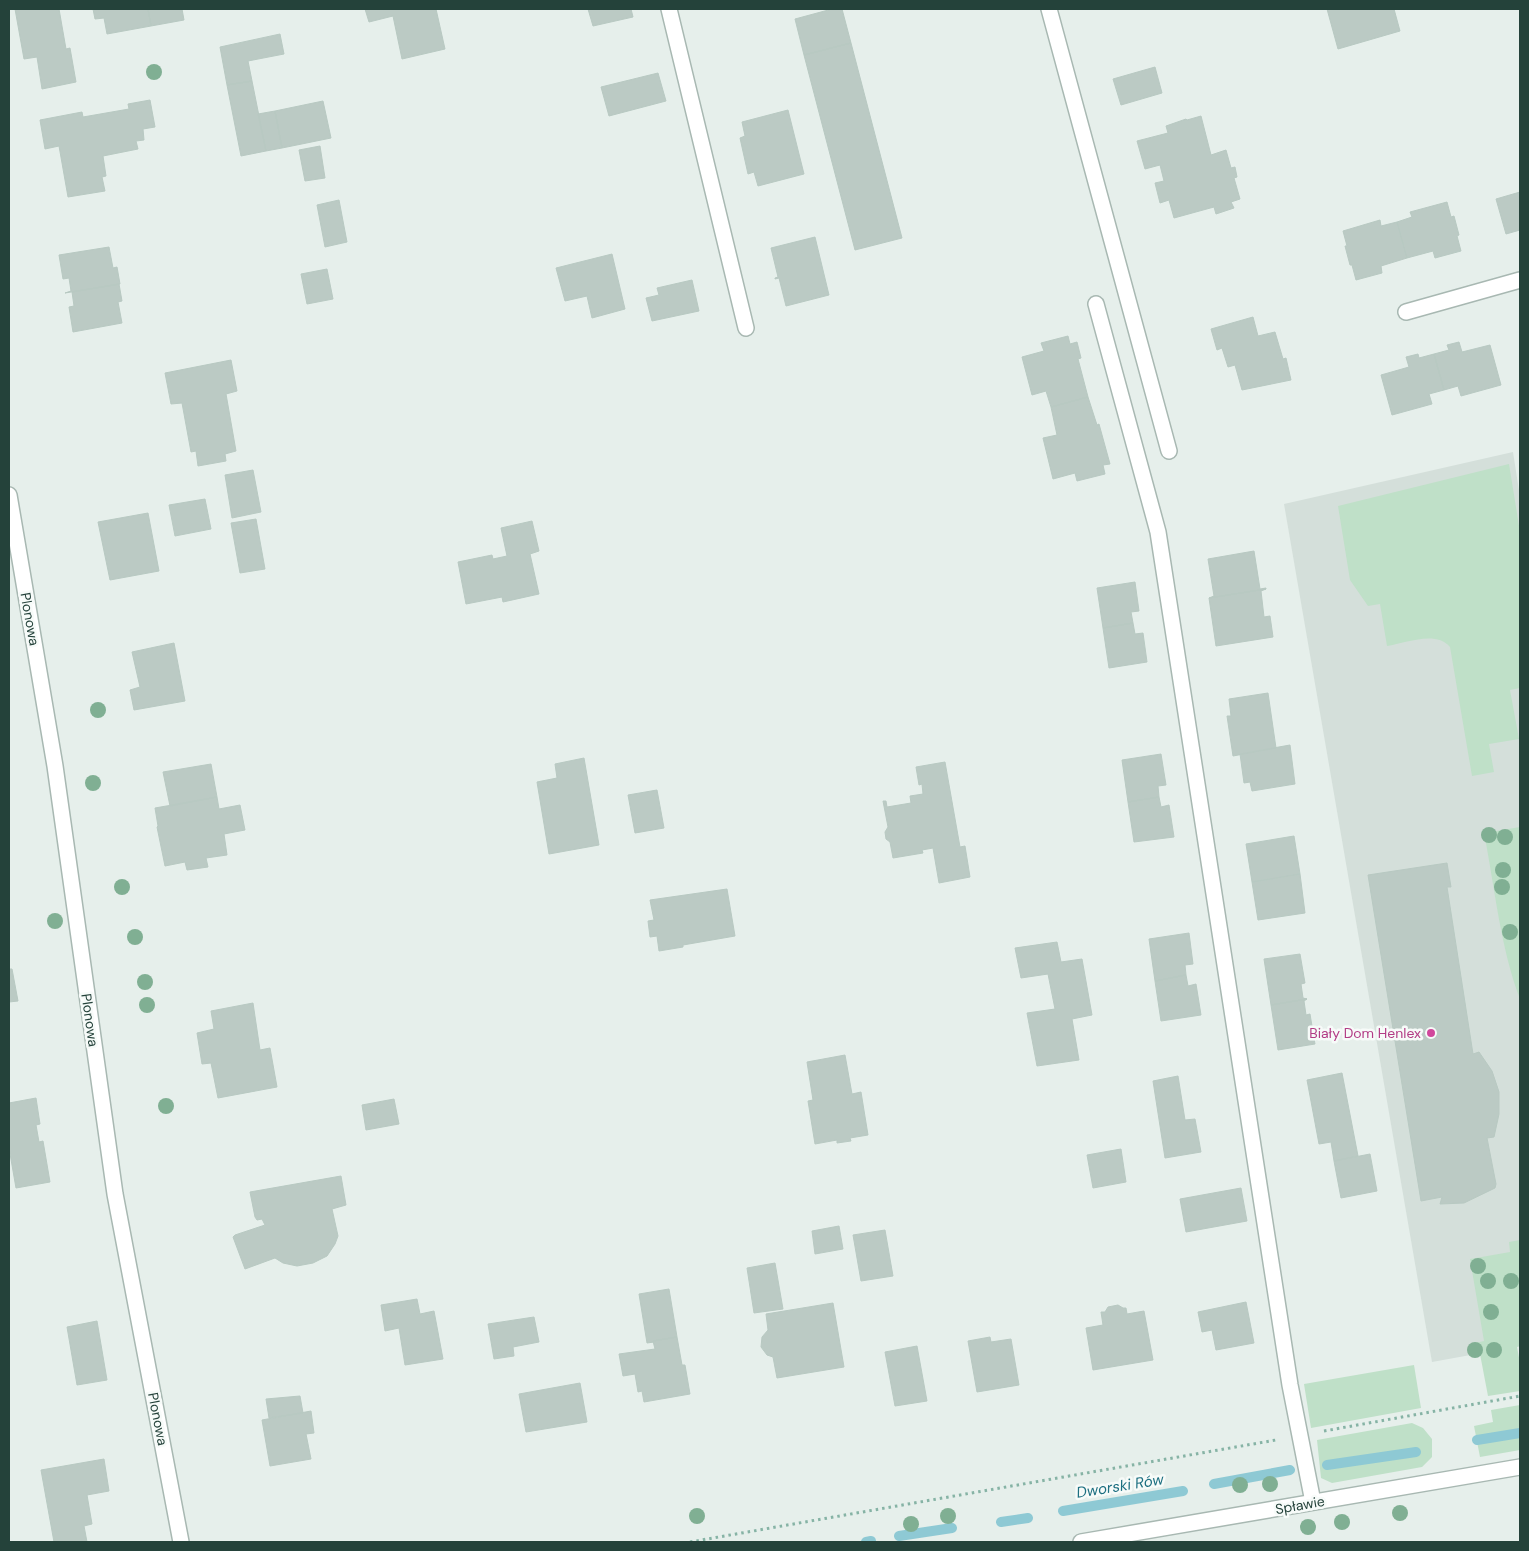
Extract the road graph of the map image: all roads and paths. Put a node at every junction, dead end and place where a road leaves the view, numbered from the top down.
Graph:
1 (668, 9) edge
2 (1049, 9) edge
3 (1520, 280) edge
4 (1096, 304) dead end
5 (1406, 312) dead end
6 (746, 328) dead end
7 (1169, 451) dead end
8 (9, 495) edge
9 (1520, 1396) edge
10 (1300, 1435) junction
11 (1520, 1467) edge
12 (1314, 1502) junction
13 (182, 1542) edge
14 (690, 1542) edge
15 (1081, 1542) edge

1 - 6 street
2 - 7 street
3 - 5 street
4 - 10 street
8 - 13 street, Plonowa
9 - 10 path
10 - 12 street
10 - 14 path
11 - 12 street, Spławie
12 - 15 street, Spławie

